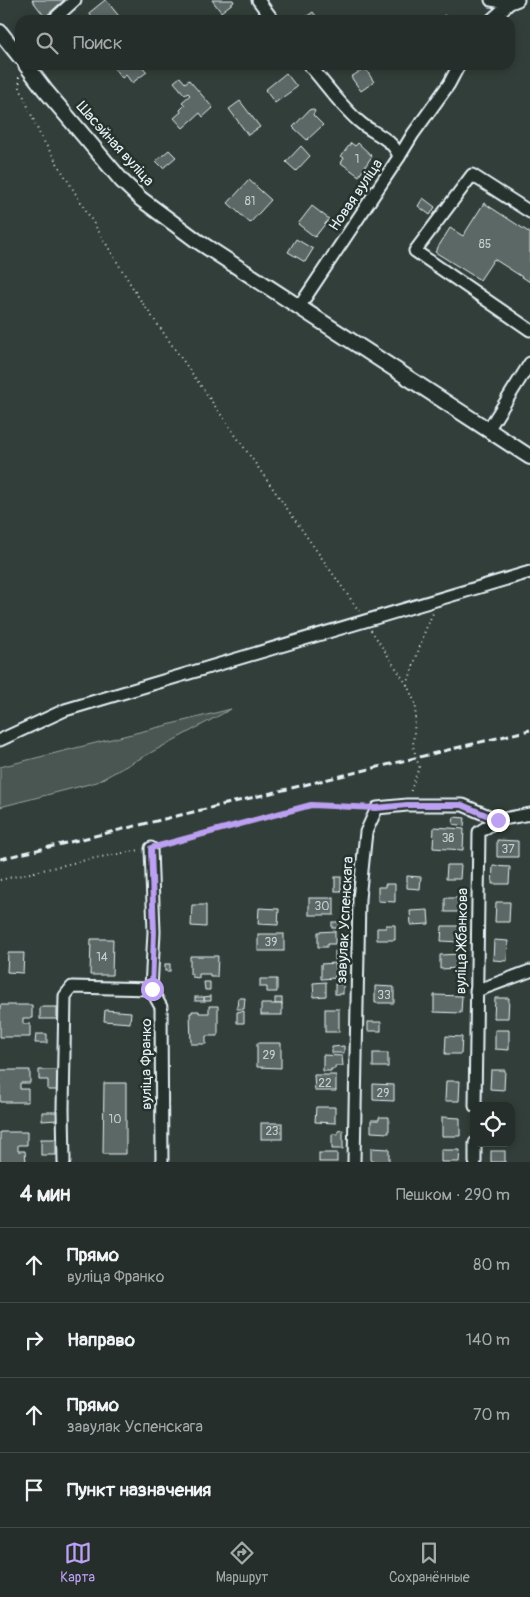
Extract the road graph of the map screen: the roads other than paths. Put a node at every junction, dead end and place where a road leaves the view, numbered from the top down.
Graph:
1 (75, 0) edge
2 (258, 0) edge
3 (492, 0) edge
4 (514, 2) edge
5 (58, 15) edge
6 (269, 15) edge
7 (497, 15) edge
8 (0, 32) edge
9 (15, 49) edge
10 (30, 70) edge
11 (313, 70) edge
12 (456, 70) edge
13 (399, 157) junction
14 (530, 212) edge
15 (299, 307) junction
16 (530, 330) edge
17 (530, 362) edge
18 (488, 430) junction
19 (530, 457) edge
20 (530, 572) edge
21 (0, 740) edge
22 (530, 814) edge
23 (498, 820) junction
24 (151, 848) road end
25 (530, 971) edge
26 (152, 989) junction
27 (476, 991) junction
28 (475, 1102) edge
29 (475, 1147) edge
30 (64, 1162) edge
31 (162, 1162) edge
32 (354, 1162) edge
33 (474, 1162) edge

1 - 5 street
2 - 6 street
3 - 4 street
4 - 7 street
8 - 9 main road
10 - 15 main road, Шасэйная вуліца
11 - 13 street, Новая вуліца
12 - 13 street
13 - 15 street, Новая вуліца
14 - 16 street
15 - 18 main road, Шасэйная вуліца
17 - 18 street
18 - 19 main road, Шасэйная вуліца
20 - 21 street
22 - 23 street, вуліца Жбанкова
23 - 27 street, вуліца Жбанкова
23 - 32 street, завулак Успенскага
24 - 26 street, вуліца Франко
25 - 27 street
26 - 30 street
26 - 31 street, вуліца Франко
27 - 28 street, вуліца Жбанкова
29 - 33 street

